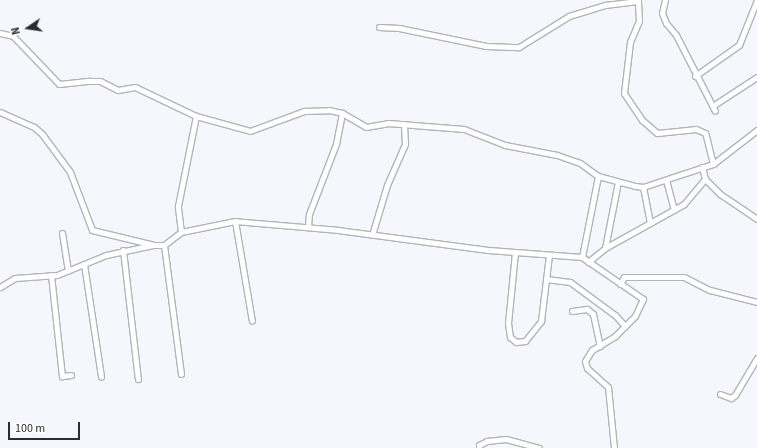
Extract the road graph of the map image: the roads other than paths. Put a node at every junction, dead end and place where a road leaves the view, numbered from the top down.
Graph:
1 (638, 0) edge
2 (665, 0) edge
3 (757, 0) edge
4 (379, 27) dead end
5 (0, 32) edge
6 (695, 76) junction
7 (757, 77) edge
8 (714, 105) junction
9 (715, 111) dead end
10 (0, 112) edge
11 (342, 113) junction
12 (196, 116) junction
13 (404, 124) junction
14 (757, 130) edge
15 (713, 164) junction
16 (702, 167) junction
17 (598, 176) junction
18 (705, 179) junction
19 (666, 180) junction
20 (618, 182) junction
21 (643, 187) junction
22 (674, 210) junction
23 (757, 219) edge
24 (235, 221) junction
25 (650, 222) junction
26 (308, 227) junction
27 (181, 232) junction
28 (62, 233) dead end
29 (372, 235) junction
30 (154, 245) junction
31 (164, 245) junction
32 (605, 248) junction
33 (123, 250) junction
34 (515, 252) junction
35 (549, 255) junction
36 (582, 257) junction
37 (588, 262) junction
38 (84, 264) junction
39 (68, 271) junction
40 (51, 275) junction
41 (546, 279) junction
42 (620, 284) junction
43 (0, 287) edge
44 (757, 302) edge
45 (572, 311) dead end
46 (252, 321) dead end
47 (625, 326) junction
48 (600, 346) junction
49 (757, 358) edge
50 (181, 374) dead end
51 (71, 375) dead end
52 (100, 377) dead end
53 (138, 379) dead end
54 (720, 394) dead end
55 (479, 448) edge
56 (539, 448) edge
57 (614, 448) edge

1 - 4 street
1 - 15 street
2 - 6 street
3 - 6 street
5 - 12 street
6 - 8 street
7 - 8 street
8 - 9 street
10 - 30 street
11 - 12 street
11 - 13 street
11 - 26 street
12 - 27 street
13 - 17 street
13 - 29 street
14 - 15 street
15 - 16 street
16 - 18 street
16 - 19 street
17 - 20 street
17 - 36 street
18 - 22 street
18 - 23 street
19 - 21 street
19 - 22 street
20 - 21 street
20 - 32 street
21 - 25 street
22 - 25 street
24 - 26 street
24 - 27 street
24 - 46 street
25 - 32 street
26 - 29 street
27 - 31 street
28 - 39 street
29 - 34 street
30 - 31 street
30 - 33 street
31 - 50 street
32 - 37 street
33 - 38 street
33 - 53 street
34 - 35 street
34 - 41 street
35 - 36 street
35 - 41 street
36 - 37 street
37 - 42 street
38 - 39 street
38 - 52 street
39 - 40 street
40 - 43 street
40 - 51 street
41 - 47 street
42 - 44 street
42 - 47 street
45 - 48 street
47 - 48 street
48 - 57 street
49 - 54 street
55 - 56 street

